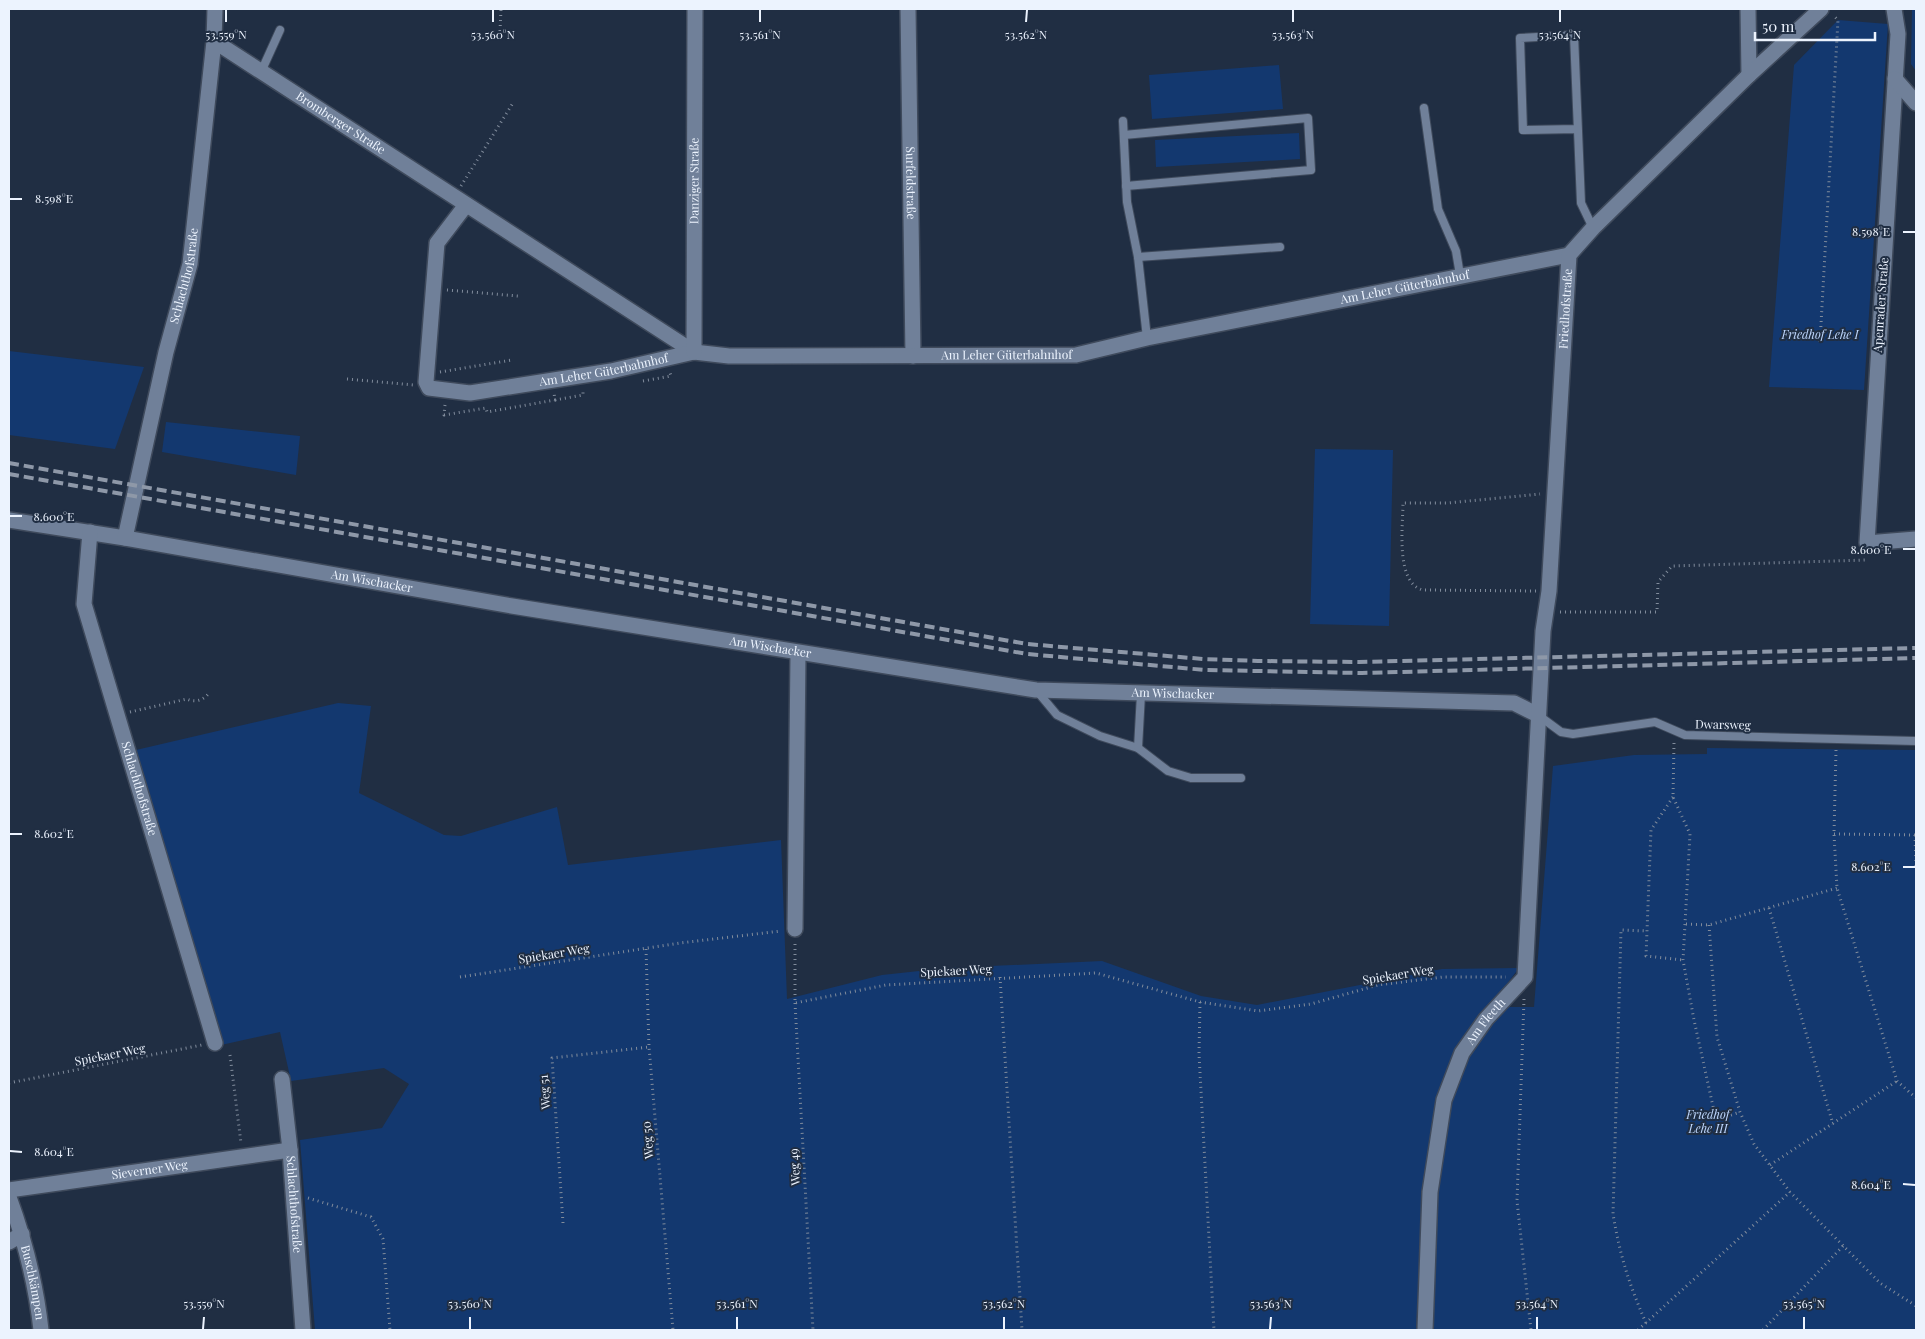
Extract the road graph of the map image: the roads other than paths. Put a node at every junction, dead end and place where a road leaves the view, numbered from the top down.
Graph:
1 (215, 9) edge
2 (695, 9) edge
3 (908, 9) edge
4 (1748, 9) edge
5 (1821, 9) edge
6 (1894, 9) edge
7 (280, 30) dead end
8 (214, 41) junction
9 (261, 72) junction
10 (1749, 75) junction
11 (1895, 79) junction
12 (1916, 103) edge
13 (1424, 108) dead end
14 (1123, 121) dead end
15 (1577, 129) junction
16 (1124, 135) junction
17 (1126, 186) junction
18 (460, 201) junction
19 (1593, 228) junction
20 (1280, 247) dead end
21 (1569, 255) junction
22 (1138, 257) junction
23 (1460, 275) junction
24 (1146, 338) junction
25 (694, 352) junction
26 (913, 356) junction
27 (9, 520) edge
28 (90, 532) junction
29 (125, 538) junction
30 (1916, 539) edge
31 (798, 654) junction
32 (1036, 690) junction
33 (1141, 694) junction
34 (1538, 715) junction
35 (1916, 741) edge
36 (1138, 748) junction
37 (1241, 778) dead end
38 (795, 929) road end
39 (215, 1043) road end
40 (282, 1079) dead end
41 (290, 1150) junction
42 (9, 1190) edge
43 (9, 1197) edge
44 (22, 1234) junction
45 (9, 1242) edge
46 (41, 1330) edge
47 (303, 1330) edge
48 (1425, 1330) edge

1 - 8 street, Schlachthofstraße
2 - 25 street, Danziger Straße
3 - 26 street, Surfeldstraße
4 - 10 street
5 - 10 street, Friedhofstraße
6 - 11 street, Apenrader Straße
7 - 9 lane
8 - 9 street, Bromberger Straße
8 - 29 street, Schlachthofstraße
9 - 18 street, Bromberger Straße
10 - 19 street, Friedhofstraße
11 - 12 street
11 - 30 street, Apenrader Straße
13 - 23 lane
14 - 16 lane
15 - 15 lane
15 - 19 lane
16 - 17 lane
16 - 17 lane
17 - 22 lane
18 - 25 street, Bromberger Straße
18 - 25 street, Am Leher Güterbahnhof
19 - 21 street, Friedhofstraße
20 - 22 lane
21 - 23 street, Am Leher Güterbahnhof
21 - 34 street, Friedhofstraße
22 - 24 lane
23 - 24 street, Am Leher Güterbahnhof
24 - 26 street, Am Leher Güterbahnhof
25 - 26 street, Am Leher Güterbahnhof
27 - 28 street, Am Wischacker
28 - 29 street, Am Wischacker
28 - 39 street, Schlachthofstraße
29 - 31 street, Am Wischacker
31 - 32 street, Am Wischacker
31 - 38 street
32 - 33 street, Am Wischacker
32 - 36 lane
33 - 34 street, Am Wischacker
33 - 36 lane
34 - 35 lane, Dwarsweg
34 - 48 street, Am Fleeth
36 - 37 lane
40 - 41 street, Schlachthofstraße
41 - 42 street, Sieverner Weg
41 - 47 street, Schlachthofstraße
43 - 44 street, Buschkämpen
44 - 45 street, Buschkämpen
44 - 46 street, Buschkämpen

